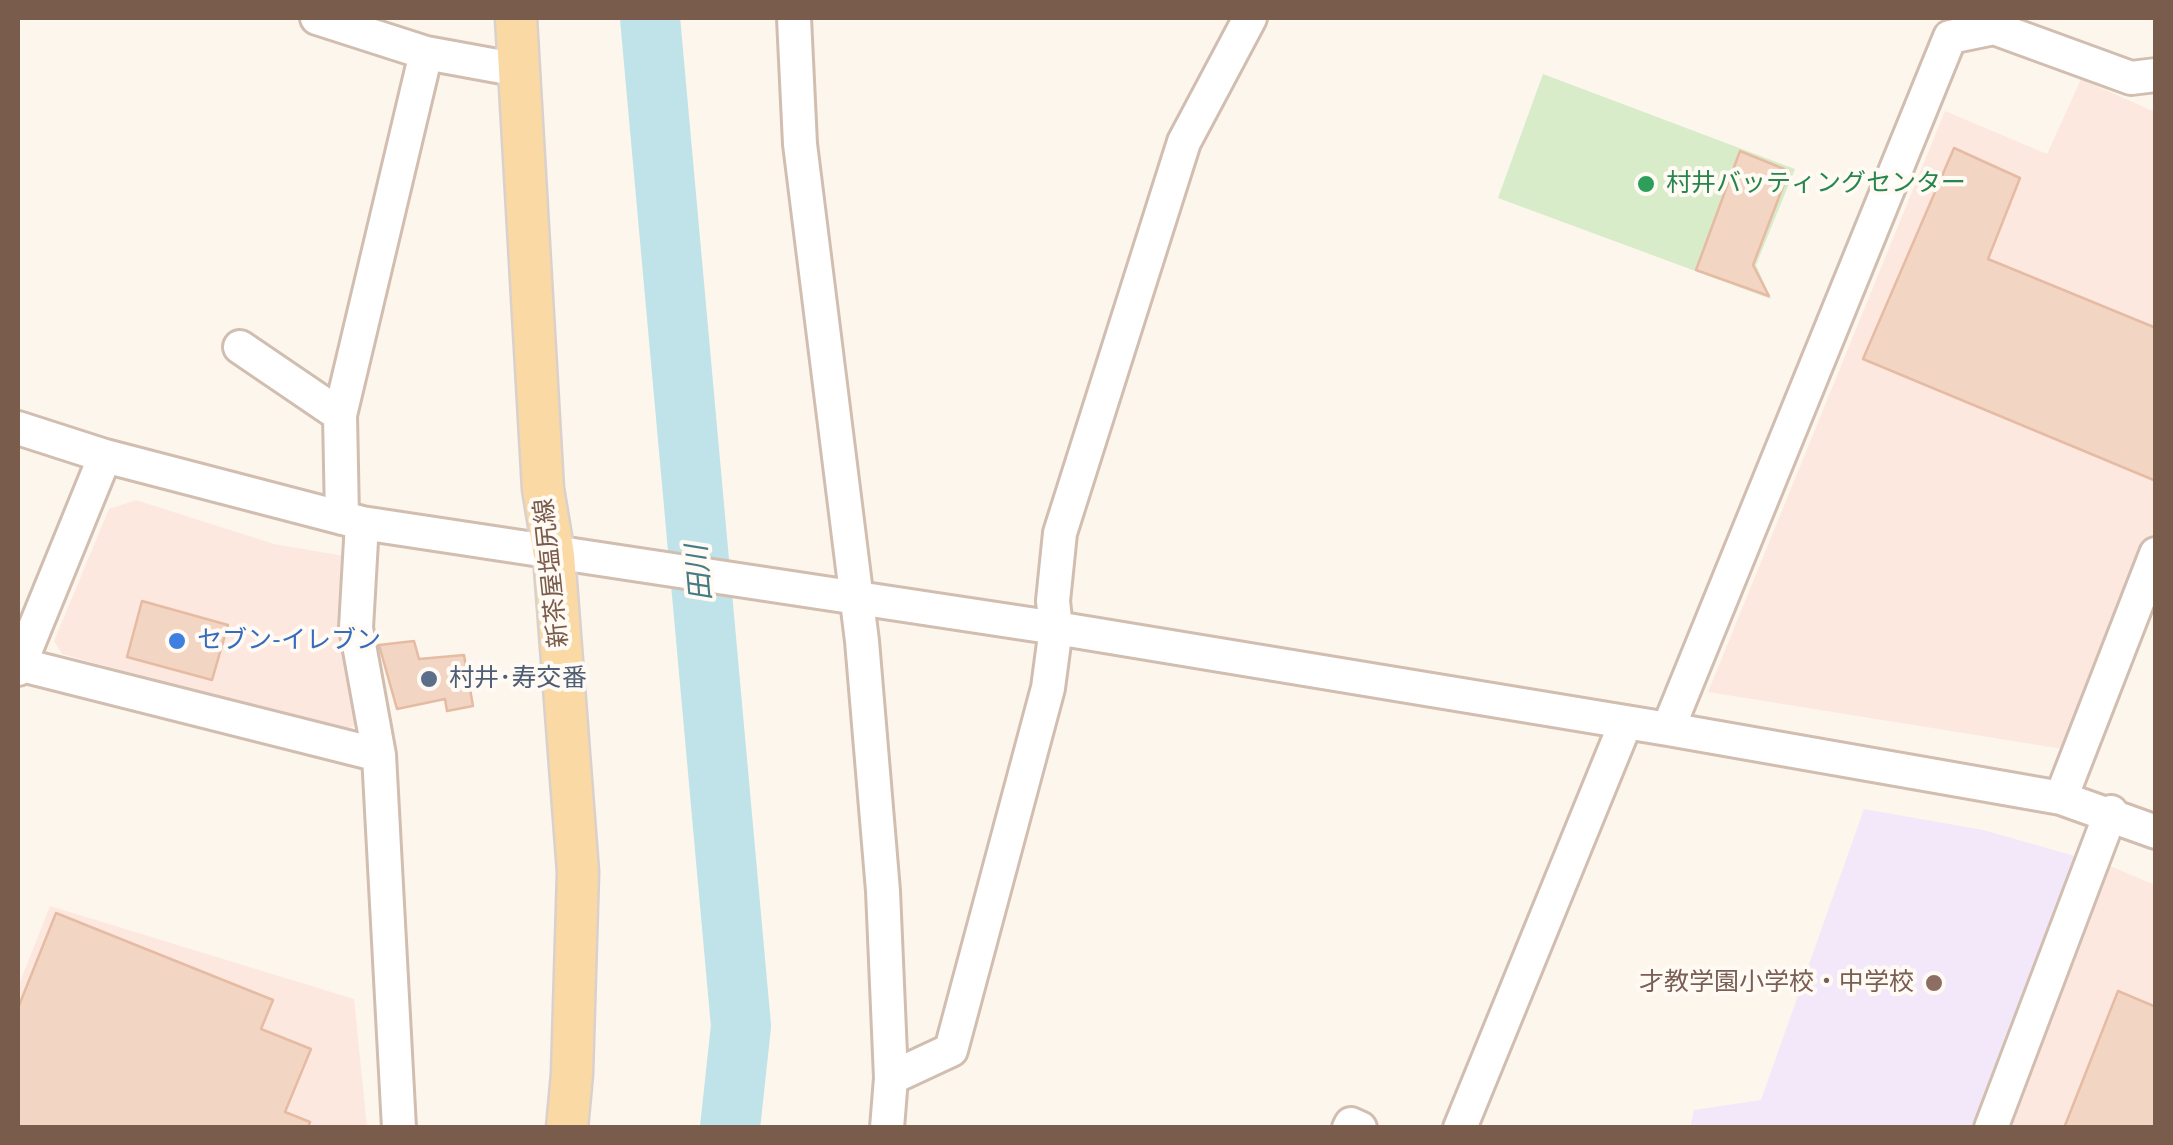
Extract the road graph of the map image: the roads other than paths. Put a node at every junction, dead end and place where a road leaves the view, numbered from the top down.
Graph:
1 (317, 18) edge
2 (516, 18) edge
3 (794, 18) edge
4 (1250, 18) edge
5 (426, 54) junction
6 (518, 70) junction
7 (2156, 75) edge
8 (240, 347) dead end
9 (340, 416) junction
10 (18, 428) edge
11 (104, 456) junction
12 (352, 520) junction
13 (2156, 554) edge
14 (554, 556) junction
15 (854, 597) junction
16 (1056, 628) junction
17 (18, 666) edge
18 (1626, 722) junction
19 (1668, 729) junction
20 (379, 755) junction
21 (2061, 798) junction
22 (2111, 812) junction
23 (2156, 832) edge
24 (890, 1078) junction
25 (399, 1128) edge
26 (566, 1128) edge
27 (887, 1128) edge
28 (1349, 1128) edge
29 (1360, 1128) edge
30 (1460, 1128) edge
31 (1991, 1128) edge

1 - 5 street
2 - 6 main road, 新茶屋塩尻線
3 - 15 street
4 - 16 street
5 - 6 street
5 - 9 street
6 - 14 main road, 新茶屋塩尻線
7 - 19 street
8 - 9 street
9 - 12 street
10 - 11 street
11 - 12 street
11 - 17 street
12 - 14 street
12 - 20 street
13 - 21 street
14 - 15 street
14 - 26 main road, 新茶屋塩尻線
15 - 16 street
15 - 24 street
16 - 18 street
16 - 24 street
17 - 20 street
18 - 19 street
18 - 30 street
19 - 21 street
20 - 25 street
21 - 22 street
22 - 23 street
22 - 31 street
24 - 27 street
28 - 29 street

